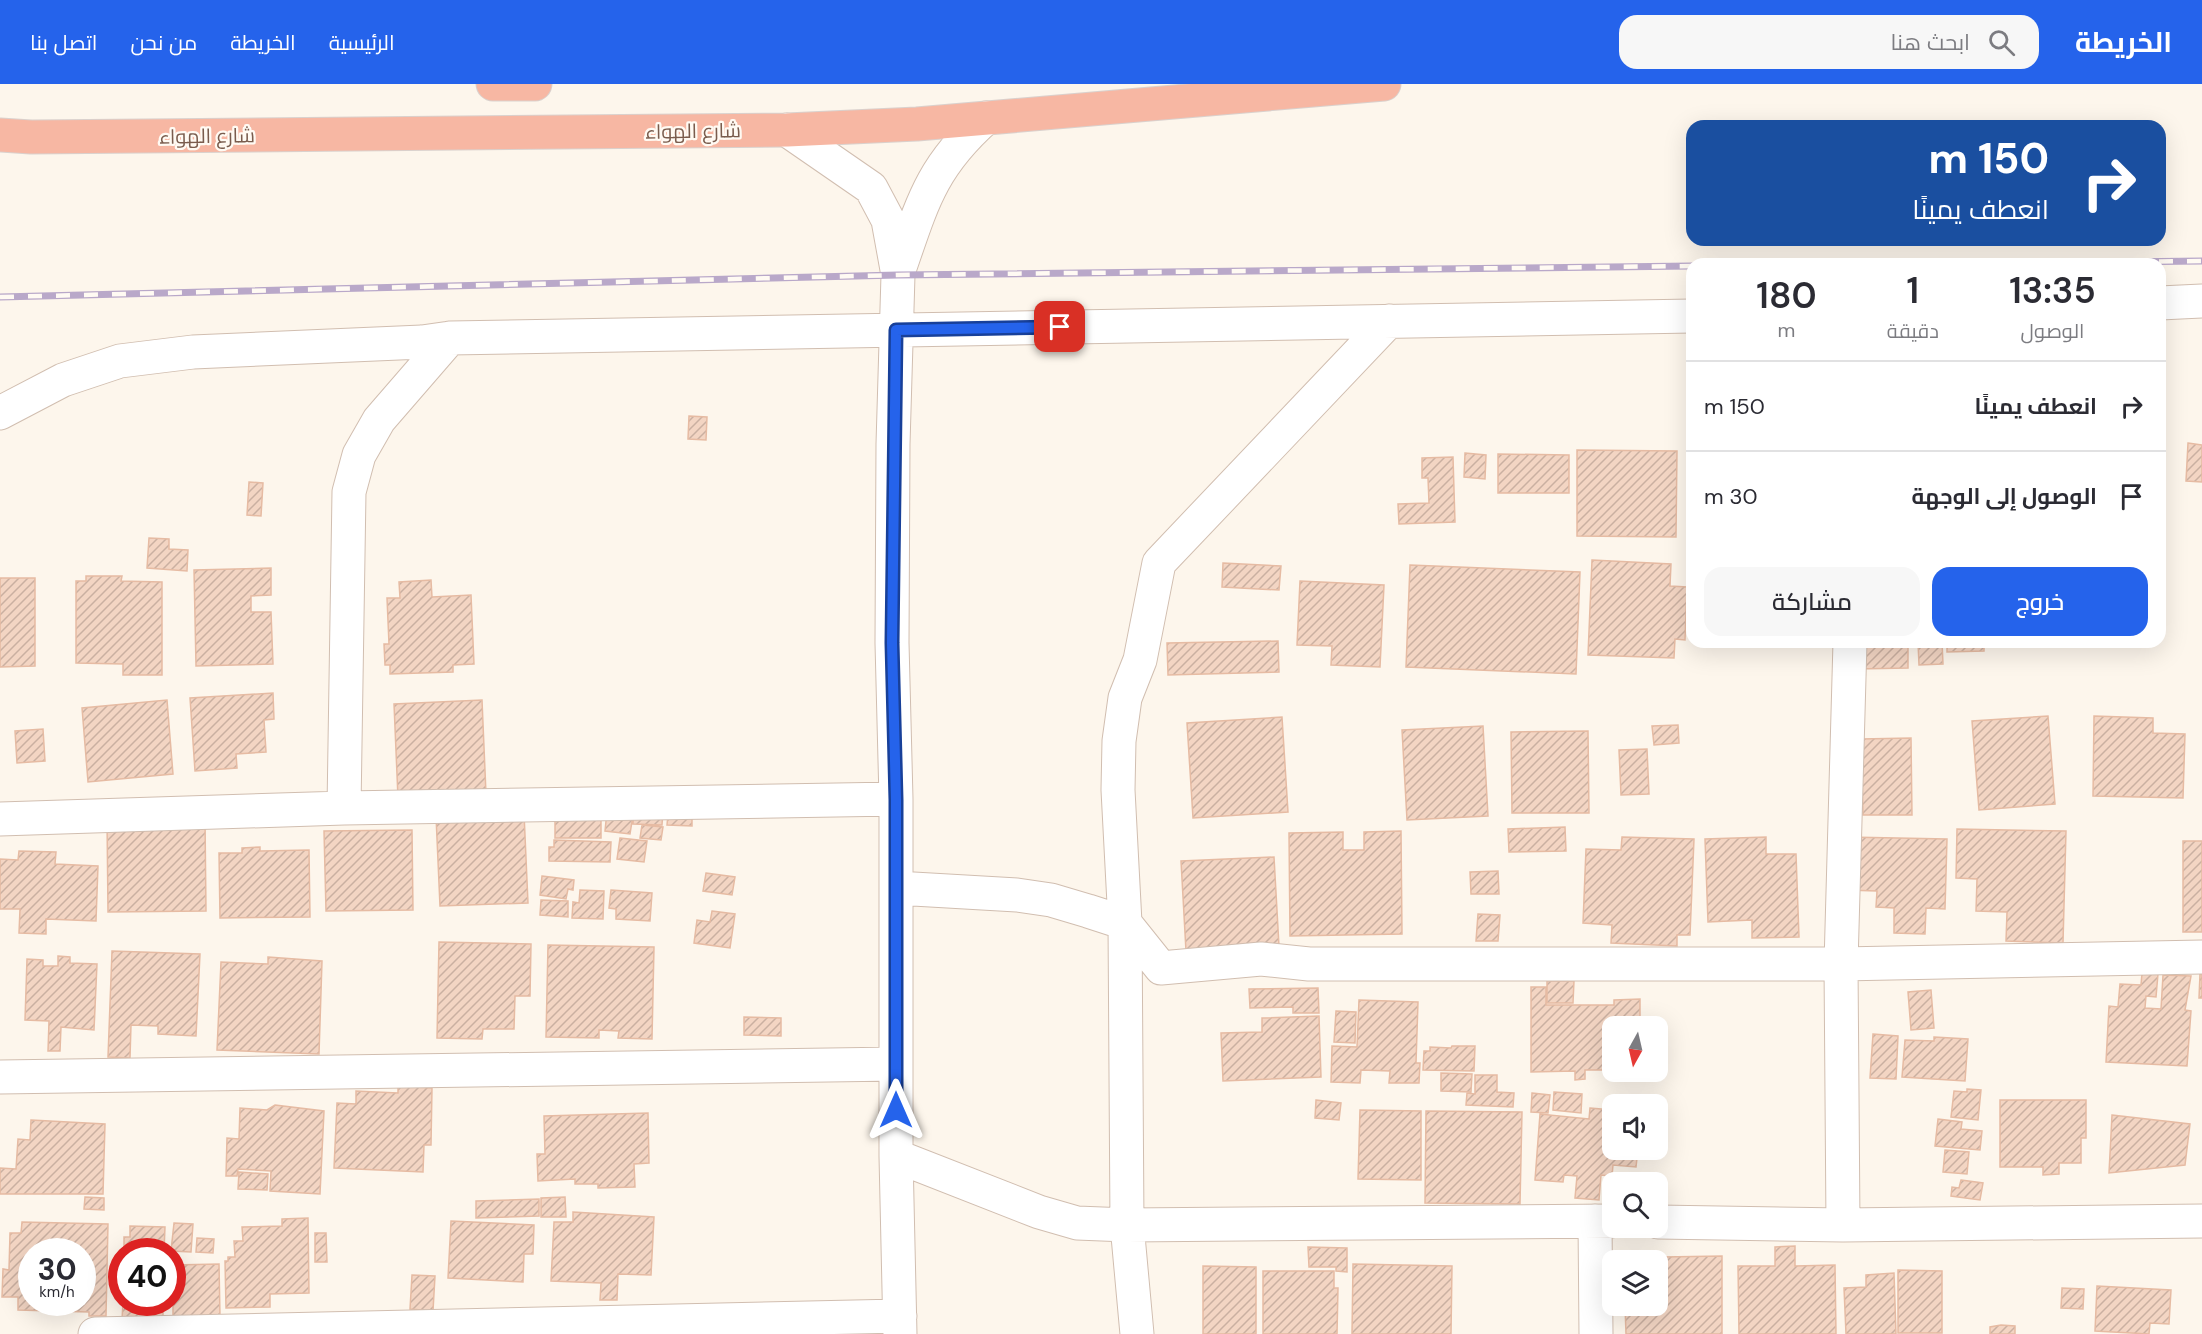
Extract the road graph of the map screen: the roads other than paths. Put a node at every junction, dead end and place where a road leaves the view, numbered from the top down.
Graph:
1 (1384, 84) edge
2 (986, 118) junction
3 (787, 130) junction
4 (0, 135) edge
5 (898, 275) junction
6 (2202, 301) edge
7 (2166, 303) edge
8 (1686, 316) edge
9 (1389, 321) junction
10 (896, 330) junction
11 (450, 338) junction
12 (0, 413) edge
13 (1850, 648) edge
14 (896, 800) junction
15 (344, 808) junction
16 (0, 819) edge
17 (896, 888) junction
18 (1125, 923) junction
19 (2202, 957) edge
20 (1841, 964) junction
21 (896, 1064) junction
22 (0, 1077) edge
23 (896, 1156) junction
24 (1602, 1221) edge
25 (2202, 1221) edge
26 (1668, 1222) edge
27 (1127, 1225) junction
28 (1843, 1225) junction
29 (1603, 1238) edge
30 (900, 1325) edge
31 (95, 1334) edge
32 (1137, 1334) edge
33 (1596, 1334) edge

1 - 2 highway, شارع الهواء
2 - 3 highway, شارع الهواء
2 - 5 street
3 - 4 highway, شارع الهواء
3 - 5 street
5 - 10 street
6 - 7 street
8 - 9 street
9 - 10 street
9 - 18 street
10 - 11 street
10 - 14 street
11 - 12 street
11 - 15 street
13 - 20 street
14 - 15 street
14 - 17 street
15 - 16 street
17 - 18 street
17 - 21 street
18 - 20 street
18 - 27 street
19 - 20 street
20 - 28 street
21 - 22 street
21 - 23 street
23 - 27 street
23 - 30 street
24 - 27 street
25 - 28 street
26 - 28 street
27 - 32 street
29 - 33 street
30 - 31 street

